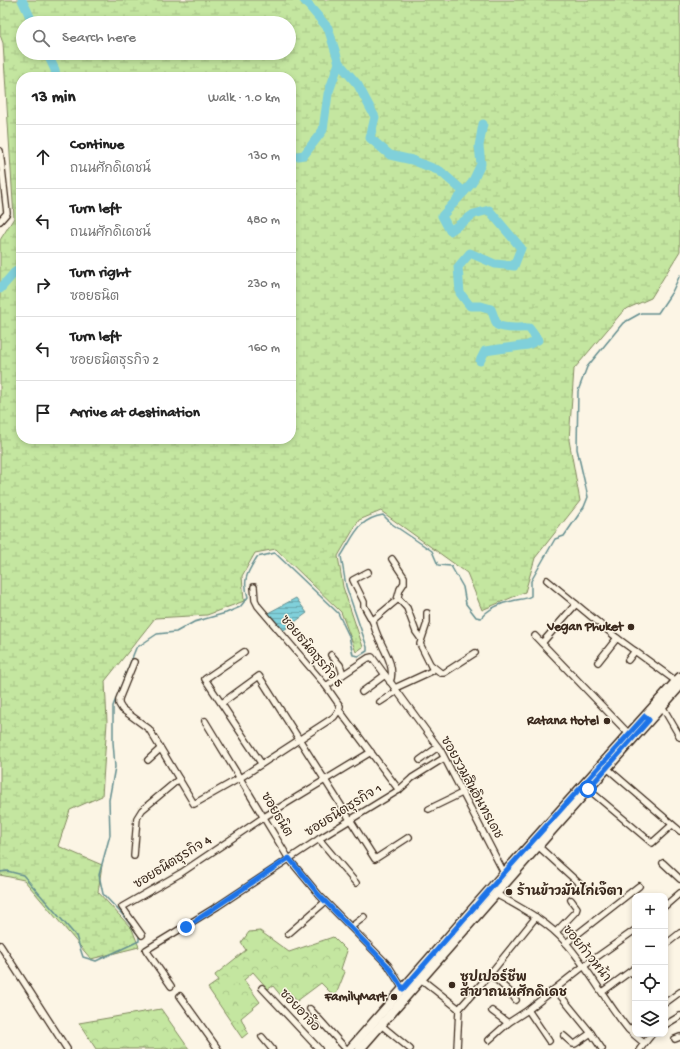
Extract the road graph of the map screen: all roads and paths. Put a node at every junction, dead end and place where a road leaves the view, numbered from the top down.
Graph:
1 (0, 151) edge
2 (7, 213) junction
3 (0, 214) edge
4 (0, 221) edge
5 (392, 559) dead end
6 (368, 572) dead end
7 (548, 580) dead end
8 (254, 587) dead end
9 (398, 598) junction
10 (576, 604) junction
11 (427, 613) dead end
12 (373, 622) junction
13 (535, 636) dead end
14 (617, 638) junction
15 (421, 639) junction
16 (542, 643) junction
17 (635, 651) junction
18 (244, 652) dead end
19 (475, 653) dead end
20 (331, 655) dead end
21 (628, 660) dead end
22 (134, 662) dead end
23 (598, 662) dead end
24 (430, 663) junction
25 (341, 676) junction
26 (386, 676) junction
27 (679, 681) edge
28 (390, 682) junction
29 (326, 686) junction
30 (396, 690) junction
31 (362, 692) dead end
32 (380, 702) dead end
33 (222, 703) junction
34 (662, 706) junction
35 (339, 710) junction
36 (647, 718) junction
37 (205, 721) dead end
38 (629, 734) junction
39 (680, 736) edge
40 (298, 739) junction
41 (438, 747) junction
42 (160, 748) junction
43 (370, 752) junction
44 (444, 758) junction
45 (148, 760) dead end
46 (420, 760) dead end
47 (261, 763) junction
48 (607, 768) junction
49 (240, 778) junction
50 (179, 779) junction
51 (324, 780) junction
52 (588, 789) junction
53 (399, 790) junction
54 (462, 792) junction
55 (429, 809) dead end
56 (264, 817) junction
57 (350, 821) junction
58 (672, 825) junction
59 (680, 831) edge
60 (409, 837) dead end
61 (319, 839) junction
62 (538, 846) junction
63 (134, 856) dead end
64 (289, 858) junction
65 (663, 863) dead end
66 (504, 873) junction
67 (680, 879) edge
68 (356, 883) dead end
69 (639, 886) dead end
70 (583, 887) dead end
71 (680, 893) edge
72 (496, 894) junction
73 (571, 900) dead end
74 (325, 902) junction
75 (668, 903) edge
76 (364, 917) dead end
77 (536, 917) junction
78 (351, 927) junction
79 (556, 932) junction
80 (632, 932) edge
81 (288, 934) dead end
82 (142, 935) dead end
83 (679, 936) edge
84 (566, 943) junction
85 (668, 943) edge
86 (0, 945) edge
87 (584, 966) junction
88 (632, 970) edge
89 (490, 974) junction
90 (421, 979) junction
91 (171, 986) dead end
92 (262, 988) dead end
93 (403, 989) junction
94 (555, 989) junction
95 (602, 992) junction
96 (680, 992) edge
97 (180, 996) dead end
98 (516, 1000) dead end
99 (668, 1001) edge
100 (310, 1009) dead end
101 (459, 1009) junction
102 (528, 1010) junction
103 (492, 1011) dead end
104 (680, 1016) edge
105 (508, 1023) junction
106 (668, 1023) edge
107 (381, 1025) junction
108 (632, 1028) edge
109 (629, 1030) junction
110 (591, 1033) junction
111 (564, 1036) dead end
112 (262, 1037) dead end
113 (649, 1037) edge
114 (489, 1040) dead end
115 (550, 1041) dead end
116 (644, 1043) junction
117 (67, 1049) edge
118 (218, 1049) edge
119 (272, 1049) edge
120 (319, 1049) edge
121 (346, 1049) edge
122 (350, 1049) edge
123 (360, 1049) edge
124 (410, 1049) edge
125 (457, 1049) edge
126 (602, 1049) edge
127 (640, 1049) edge

1 - 2 street
2 - 3 street
2 - 4 street
5 - 9 street
6 - 12 street
7 - 10 street
8 - 29 street, ซอยธนิตธุรกิจ 5
9 - 12 street
9 - 15 street
10 - 14 street
10 - 16 street
11 - 15 street
12 - 28 street
13 - 16 street
14 - 17 street
14 - 23 street
15 - 24 street
16 - 38 street
17 - 21 street
17 - 27 street
18 - 33 street
19 - 24 street
20 - 25 street
22 - 42 street
24 - 30 street
25 - 26 street, ซอยรวมสินอินทรเดช
25 - 29 street
26 - 28 street, ซอยรวมสินอินทรเดช
26 - 31 street
27 - 34 main road
27 - 36 main road
28 - 30 street, ซอยรวมสินอินทรเดช
29 - 35 street, ซอยธนิตธุรกิจ 5
30 - 32 street
30 - 41 street, ซอยรวมสินอินทรเดช
33 - 40 street
33 - 47 street
34 - 36 main road
34 - 39 street
35 - 40 street
35 - 43 street, ซอยธนิตธุรกิจ 5
36 - 38 main road
36 - 48 main road
37 - 49 street, ซอยธนิต
38 - 66 main road
40 - 47 street
40 - 51 street
41 - 44 street, ซอยรวมสินอินทรเดช
41 - 46 street
42 - 45 street
42 - 50 street
43 - 51 street
43 - 53 street, ซอยธนิตธุรกิจ 5
44 - 53 street, ซอยธนิตธุรกิจ 1
44 - 54 street, ซอยรวมสินอินทรเดช
47 - 49 street
48 - 52 main road
48 - 58 street
49 - 50 street
49 - 56 street, ซอยธนิต
50 - 63 street
51 - 56 street
51 - 57 street
52 - 58 street
52 - 62 main road
53 - 57 street, ซอยธนิตธุรกิจ 1
54 - 55 street
54 - 66 street, ซอยรวมสินอินทรเดช
56 - 64 street, ซอยธนิต
56 - 82 street, ซอยธนิตธุรกิจ 4
57 - 60 street
57 - 61 street, ซอยธนิตธุรกิจ 1
58 - 59 street
61 - 64 street, ซอยธนิตธุรกิจ 1
61 - 68 street
62 - 70 street
62 - 72 main road
64 - 74 street, ซอยธนิต
64 - 91 street, ซอยธนิตธุรกิจ 1
65 - 67 street
66 - 93 main road
69 - 84 street
71 - 75 street
72 - 77 street, ซอยก้าวหน้า
72 - 90 main road
73 - 79 street
74 - 78 street, ซอยธนิต
74 - 81 street
76 - 78 street
77 - 79 street, ซอยก้าวหน้า
77 - 89 street
78 - 93 street, ซอยธนิต
79 - 84 street, ซอยก้าวหน้า
80 - 87 street
83 - 85 street
84 - 87 street, ซอยก้าวหน้า
86 - 117 street
87 - 94 street
87 - 95 street, ซอยก้าวหน้า
88 - 95 street
89 - 98 street
89 - 101 street
90 - 101 street
90 - 107 main road
92 - 120 street, ซอยอาจ๊อ
93 - 122 main road
94 - 102 street
94 - 110 street
95 - 109 street, ซอยก้าวหน้า
96 - 99 street
97 - 118 street
100 - 121 street
101 - 125 street
102 - 105 street
102 - 115 street
103 - 105 street
104 - 106 street
105 - 114 street
107 - 123 main road
107 - 124 street
108 - 109 street
109 - 116 street, ซอยก้าวหน้า
110 - 111 street
110 - 126 street
112 - 119 street
113 - 116 street
116 - 127 street

